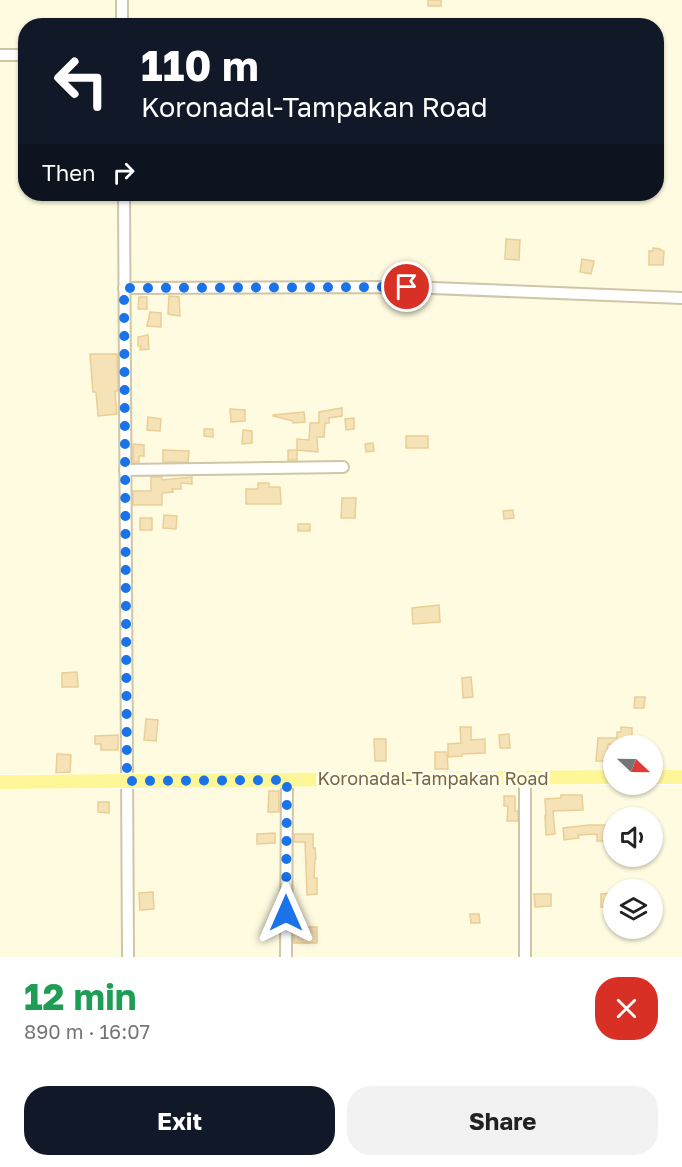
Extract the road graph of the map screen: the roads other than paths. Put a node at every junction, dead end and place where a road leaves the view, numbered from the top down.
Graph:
1 (122, 0) edge
2 (122, 18) edge
3 (0, 55) edge
4 (18, 55) edge
5 (124, 201) edge
6 (124, 288) junction
7 (682, 298) edge
8 (343, 466) dead end
9 (125, 470) junction
10 (603, 777) edge
11 (663, 777) edge
12 (682, 777) edge
13 (525, 778) junction
14 (287, 780) junction
15 (127, 781) junction
16 (0, 782) edge
17 (128, 957) edge
18 (286, 957) edge
19 (525, 957) edge

1 - 2 street
3 - 4 street
5 - 6 street
6 - 7 street
6 - 9 street
8 - 9 street
9 - 15 street
10 - 13 main road, Koronadal-Tampakan Road
11 - 12 main road
13 - 14 main road, Koronadal-Tampakan Road
13 - 19 street
14 - 15 main road, Koronadal-Tampakan Road
14 - 18 street
15 - 16 main road, Koronadal-Tampakan Road
15 - 17 street

